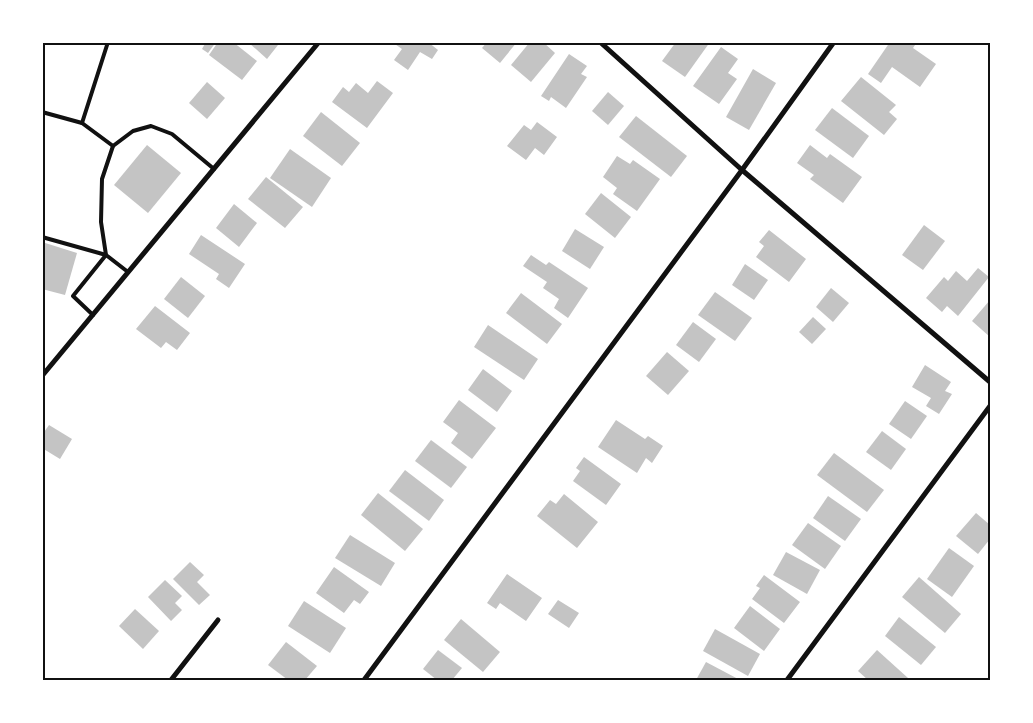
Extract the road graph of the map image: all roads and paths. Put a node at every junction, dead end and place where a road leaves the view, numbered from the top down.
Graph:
1 (108, 42) edge
2 (319, 42) edge
3 (600, 42) edge
4 (834, 42) edge
5 (42, 112) edge
6 (82, 123) junction
7 (114, 146) junction
8 (214, 169) junction
9 (742, 170) junction
10 (42, 237) edge
11 (106, 255) junction
12 (128, 272) junction
13 (93, 315) junction
14 (42, 376) edge
15 (990, 382) edge
16 (990, 406) edge
17 (218, 620) dead end
18 (171, 680) edge
19 (364, 680) edge
20 (787, 680) edge

1 - 6 lane
2 - 8 street
3 - 9 street
4 - 9 street
5 - 6 lane
6 - 7 lane
7 - 8 lane
7 - 11 lane
8 - 12 street
9 - 15 street
9 - 19 street
10 - 11 lane
11 - 12 lane
11 - 13 lane
12 - 13 street
13 - 14 street
16 - 20 street
17 - 18 street

